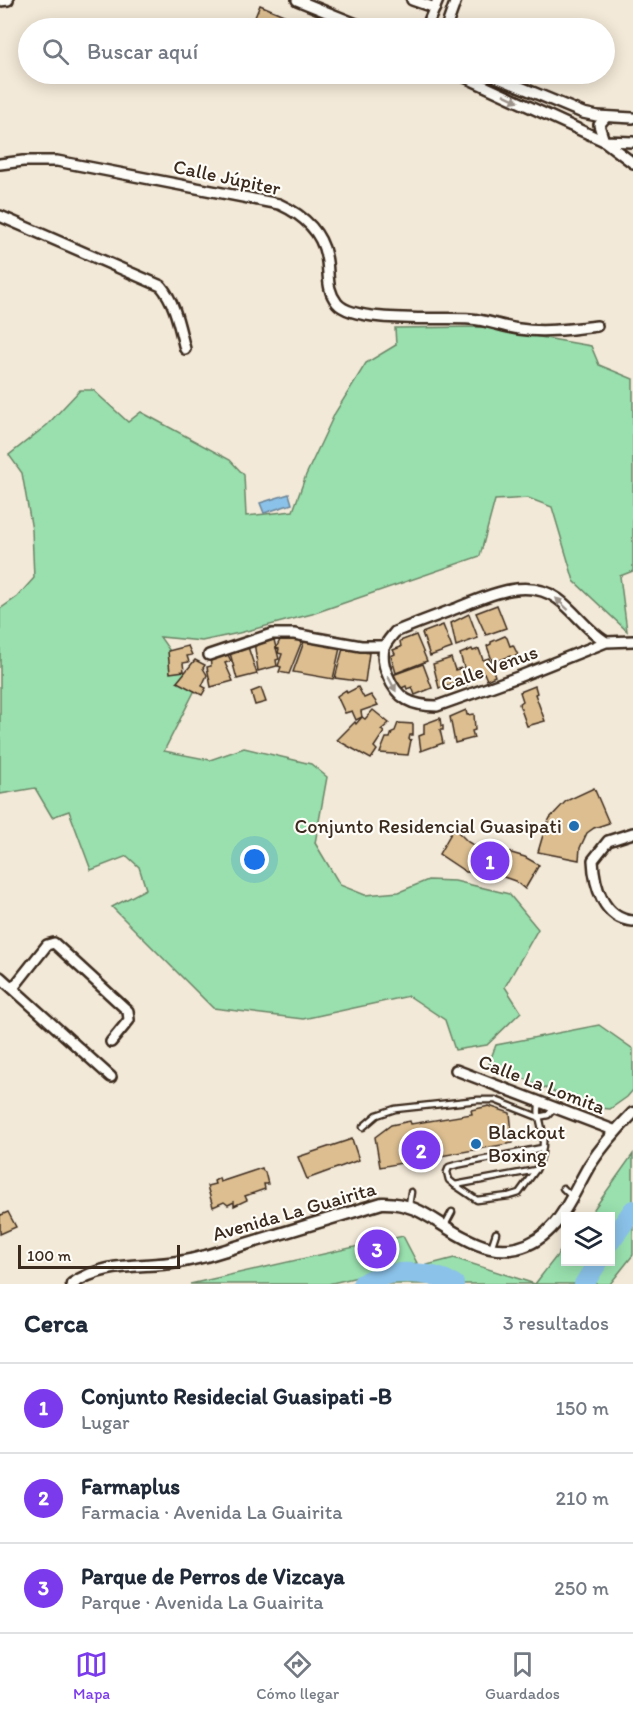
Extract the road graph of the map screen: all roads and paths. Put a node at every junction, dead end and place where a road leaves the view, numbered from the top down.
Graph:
1 (8, 0) edge
2 (297, 0) edge
3 (412, 0) edge
4 (456, 0) edge
5 (0, 2) edge
6 (437, 4) edge
7 (341, 18) edge
8 (431, 18) edge
9 (450, 18) edge
10 (480, 84) edge
11 (513, 84) edge
12 (606, 117) junction
13 (633, 118) edge
14 (604, 141) junction
15 (633, 142) edge
16 (633, 163) edge
17 (0, 164) edge
18 (0, 216) edge
19 (597, 326) dead end
20 (185, 350) dead end
21 (633, 641) edge
22 (606, 642) junction
23 (385, 646) junction
24 (209, 655) dead end
25 (633, 833) edge
26 (633, 921) edge
27 (0, 977) edge
28 (13, 988) junction
29 (111, 1042) dead end
30 (456, 1070) dead end
31 (111, 1077) dead end
32 (540, 1101) junction
33 (555, 1107) junction
34 (633, 1113) edge
35 (538, 1117) junction
36 (363, 1127) dead end
37 (616, 1131) junction
38 (542, 1148) junction
39 (536, 1170) junction
40 (455, 1185) junction
41 (563, 1188) dead end
42 (411, 1191) dead end
43 (572, 1197) junction
44 (409, 1205) junction
45 (452, 1212) dead end
46 (444, 1226) junction
47 (496, 1233) dead end
48 (491, 1249) junction
49 (72, 1284) edge

1 - 5 street
2 - 7 street
3 - 6 street
4 - 9 street
6 - 8 street
10 -> 14 street
11 - 12 street
12 - 13 street
12 - 14 street
14 - 15 street
14 - 16 street
17 - 19 street, Calle Júpiter
18 - 20 street
21 - 22 street, Calle Venus
22 -> 23 street
23 -> 22 street, Calle Venus
23 - 24 street
25 - 26 street
27 - 28 street
28 - 29 street
28 - 31 street
30 - 32 street, Calle La Lomita
32 - 33 street, Calle La Lomita
32 - 35 lane
33 - 35 lane
33 - 37 street, Calle La Lomita
34 - 37 street, Avenida La Guairita
35 - 36 lane
35 - 38 lane
37 - 43 street, Avenida La Guairita
38 - 39 lane
38 - 40 lane
39 - 40 lane
39 - 40 lane
41 - 43 lane
42 - 44 lane
43 - 48 street, Avenida La Guairita
44 - 46 street, Avenida La Guairita
44 - 49 street, Avenida La Guairita
45 - 46 lane
46 - 48 street, Avenida La Guairita
47 - 48 lane

